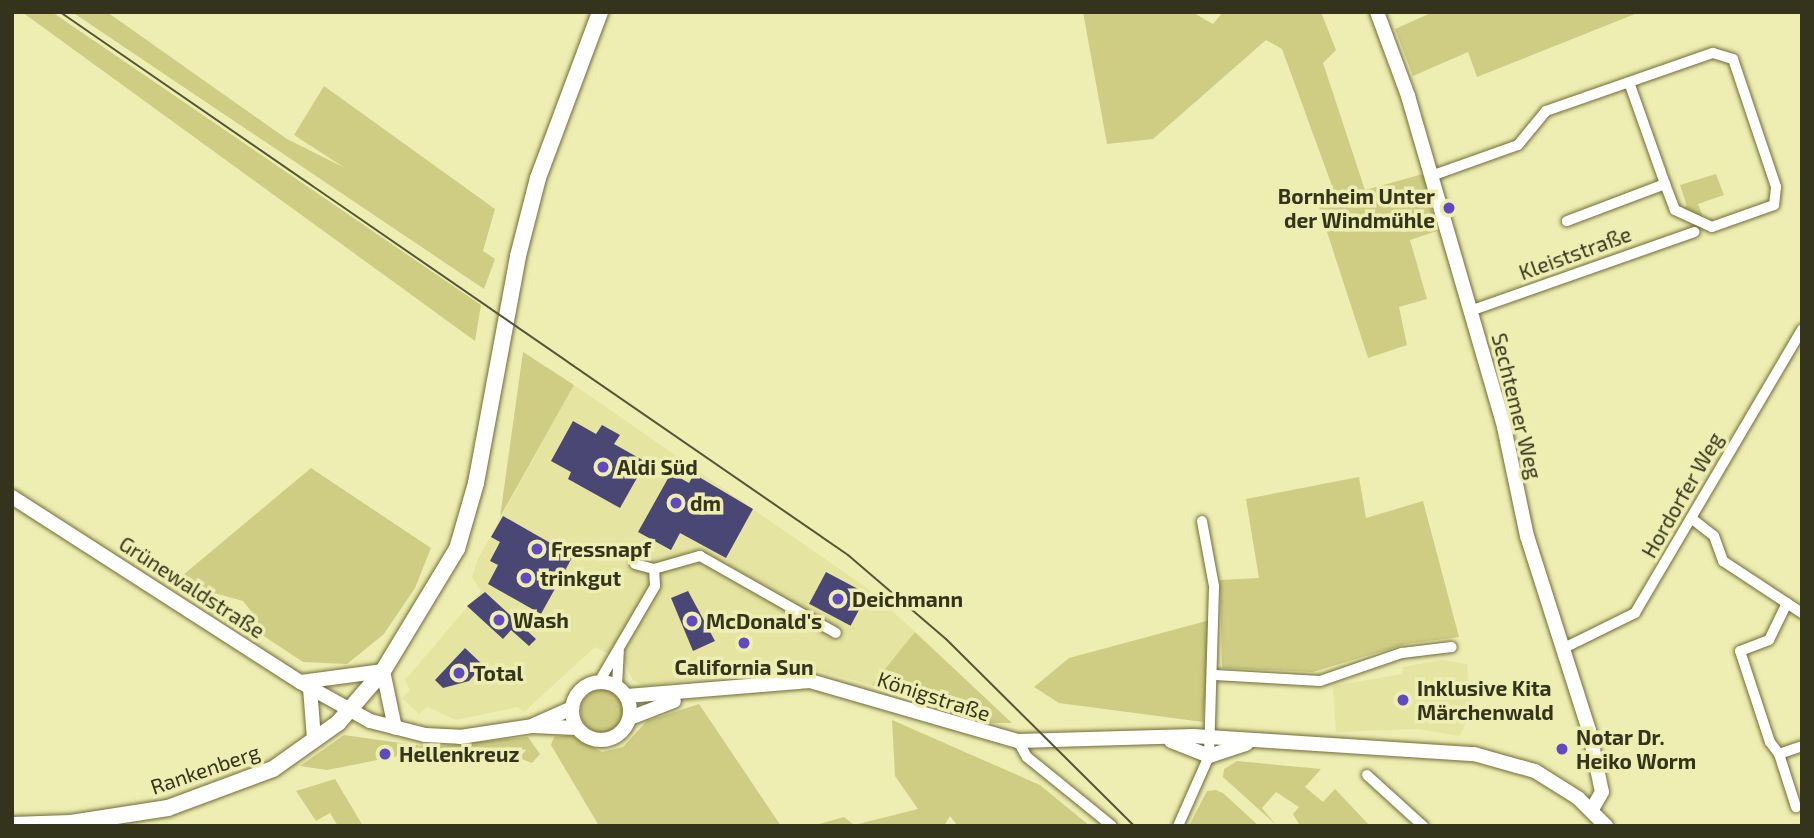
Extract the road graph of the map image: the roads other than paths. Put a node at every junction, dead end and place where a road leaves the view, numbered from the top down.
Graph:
1 (600, 12) edge
2 (1377, 12) edge
3 (1630, 85) junction
4 (1431, 176) junction
5 (1665, 184) junction
6 (1567, 221) dead end
7 (1693, 232) dead end
8 (1470, 311) junction
9 (1802, 329) edge
10 (12, 497) edge
11 (1691, 518) junction
12 (1202, 521) dead end
13 (635, 564) dead end
14 (654, 569) junction
15 (1787, 604) junction
16 (1802, 614) edge
17 (836, 633) dead end
18 (1566, 647) junction
19 (1452, 648) dead end
20 (619, 650) junction
21 (383, 671) junction
22 (1215, 675) junction
23 (599, 682) junction
24 (305, 685) junction
25 (622, 691) junction
26 (695, 692) junction
27 (572, 708) junction
28 (351, 710) junction
29 (630, 718) junction
30 (533, 726) junction
31 (576, 727) junction
32 (395, 728) junction
33 (1210, 737) junction
34 (1163, 738) junction
35 (314, 739) junction
36 (1018, 741) junction
37 (1250, 743) junction
38 (1802, 746) edge
39 (1779, 754) junction
40 (1209, 756) junction
41 (1367, 775) dead end
42 (1796, 807) dead end
43 (1592, 809) junction
44 (12, 825) edge
45 (1112, 826) edge
46 (1178, 826) edge
47 (1423, 826) edge
48 (1606, 826) edge

1 - 21 main road, Rankenberg
2 - 4 street, Sechtemer Weg
3 - 4 street
3 - 5 street
3 - 5 street
4 - 8 street, Sechtemer Weg
5 - 6 street
7 - 8 street, Kleiststraße
8 - 18 street, Sechtemer Weg
9 - 11 street, Hordorfer Weg
10 - 24 street, Grünewaldstraße
11 - 15 street
11 - 18 street, Hordorfer Weg
12 - 22 street
13 - 14 street
14 - 17 street
14 - 20 street
15 - 16 street
15 - 39 street
18 - 43 street, Sechtemer Weg
19 - 22 street
20 - 23 street
20 - 25 street
21 - 24 street
21 - 28 main road, Rankenberg
21 - 32 street
22 - 33 street
23 - 25 street, Königstraße
23 - 27 street, Königstraße
24 - 28 street, Grünewaldstraße
24 - 35 street
25 - 26 street, Königstraße
25 - 29 street
26 - 29 street, Königstraße
26 - 36 street, Königstraße
27 - 30 street, Königstraße
27 - 31 street
28 - 32 street, Königstraße
28 - 35 main road, Rankenberg
29 - 31 street, Königstraße
30 - 31 street, Königstraße
30 - 32 street, Königstraße
33 - 34 street, Königstraße
33 - 37 street, Königstraße
33 - 40 street
34 - 36 street, Königstraße
34 - 40 street, Königstraße
35 - 44 main road, Rankenberg
36 - 45 street
37 - 40 street, Königstraße
37 - 43 street, Königstraße
38 - 39 street
39 - 42 street
40 - 46 street
41 - 47 street
43 - 48 street, Königstraße

